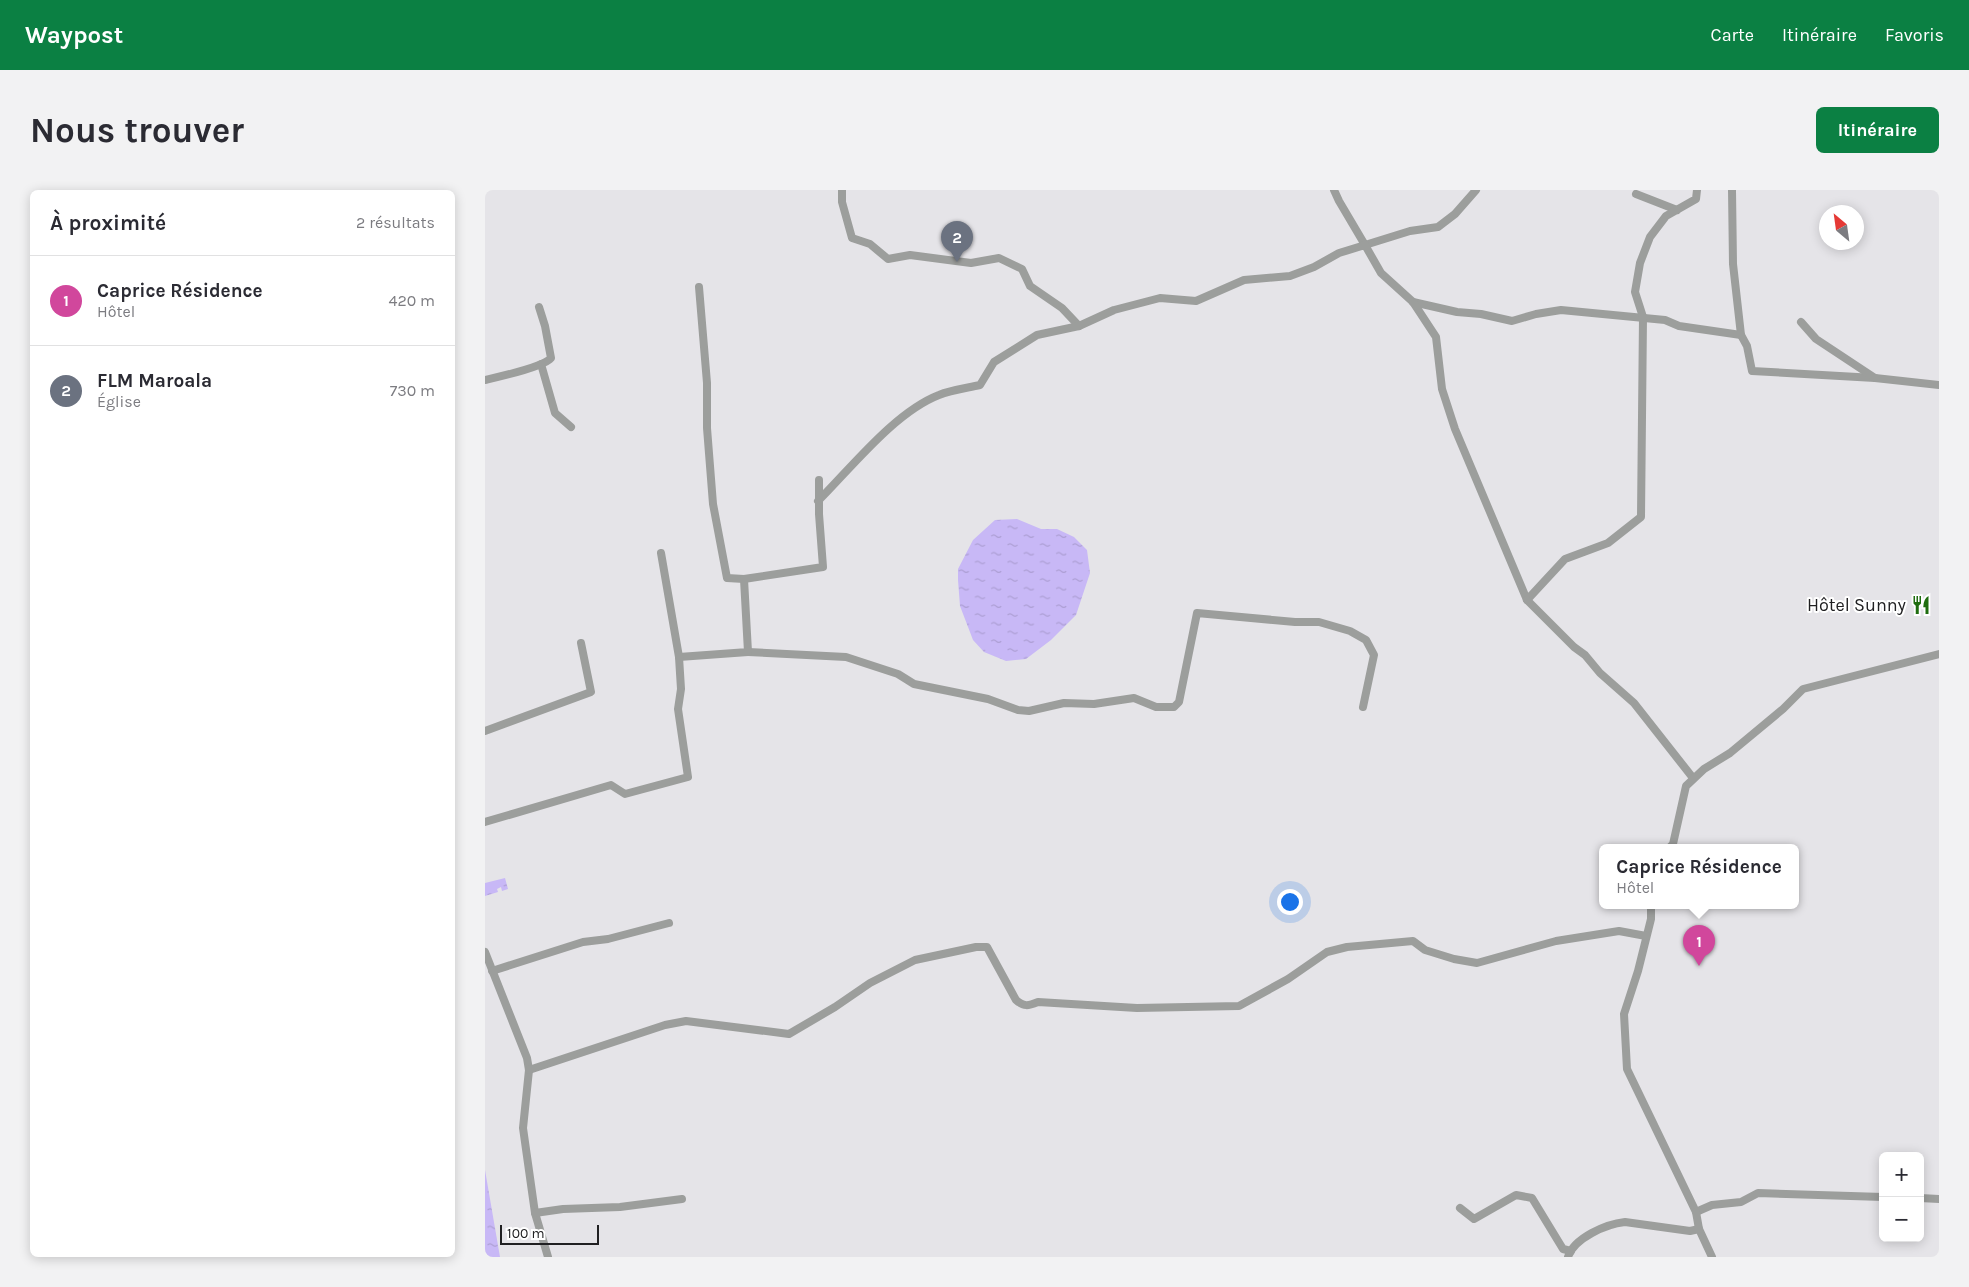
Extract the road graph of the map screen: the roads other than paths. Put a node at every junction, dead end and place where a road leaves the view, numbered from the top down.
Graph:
1 (842, 190) edge
2 (1334, 190) edge
3 (1476, 190) edge
4 (1697, 190) edge
5 (1732, 190) edge
6 (1636, 194) dead end
7 (1677, 210) junction
8 (1365, 245) junction
9 (699, 287) dead end
10 (1413, 302) junction
11 (539, 307) dead end
12 (1643, 317) junction
13 (1801, 322) dead end
14 (1079, 326) junction
15 (1741, 335) junction
16 (541, 364) junction
17 (1875, 378) junction
18 (485, 380) edge
19 (1939, 385) edge
20 (571, 427) dead end
21 (819, 480) dead end
22 (818, 501) junction
23 (661, 553) dead end
24 (744, 579) junction
25 (1527, 600) junction
26 (581, 643) dead end
27 (748, 652) junction
28 (1939, 654) edge
29 (679, 657) junction
30 (1363, 708) dead end
31 (485, 731) edge
32 (1693, 778) junction
33 (485, 822) edge
34 (1673, 844) edge
35 (1651, 909) edge
36 (669, 923) dead end
37 (1646, 936) junction
38 (485, 952) edge
39 (491, 971) junction
40 (529, 1070) junction
41 (1879, 1197) edge
42 (1924, 1198) edge
43 (682, 1199) dead end
44 (1939, 1199) edge
45 (1460, 1208) dead end
46 (1696, 1212) junction
47 (535, 1213) junction
48 (1699, 1230) junction
49 (1569, 1254) edge
50 (548, 1257) edge
51 (1712, 1257) edge

1 - 14 street
2 - 8 street
3 - 8 street
4 - 7 street
5 - 15 street
6 - 7 street
7 - 12 street
8 - 10 street
8 - 14 street
9 - 24 street
10 - 12 street
10 - 25 street
11 - 16 street
12 - 15 street
12 - 25 street
13 - 17 street
14 - 22 street
15 - 17 street
16 - 18 street
16 - 20 street
17 - 19 street
21 - 22 street
22 - 24 street
23 - 29 street
24 - 27 street
25 - 32 street
26 - 31 street
27 - 29 street
27 - 30 street
28 - 32 street
29 - 33 street
32 - 34 street
35 - 37 street
36 - 39 street
37 - 40 street
37 - 46 street
38 - 39 street
39 - 40 street
40 - 47 street
41 - 46 street
42 - 44 street
43 - 47 street
45 - 49 street
46 - 48 street
47 - 50 street
48 - 49 street
48 - 51 street

